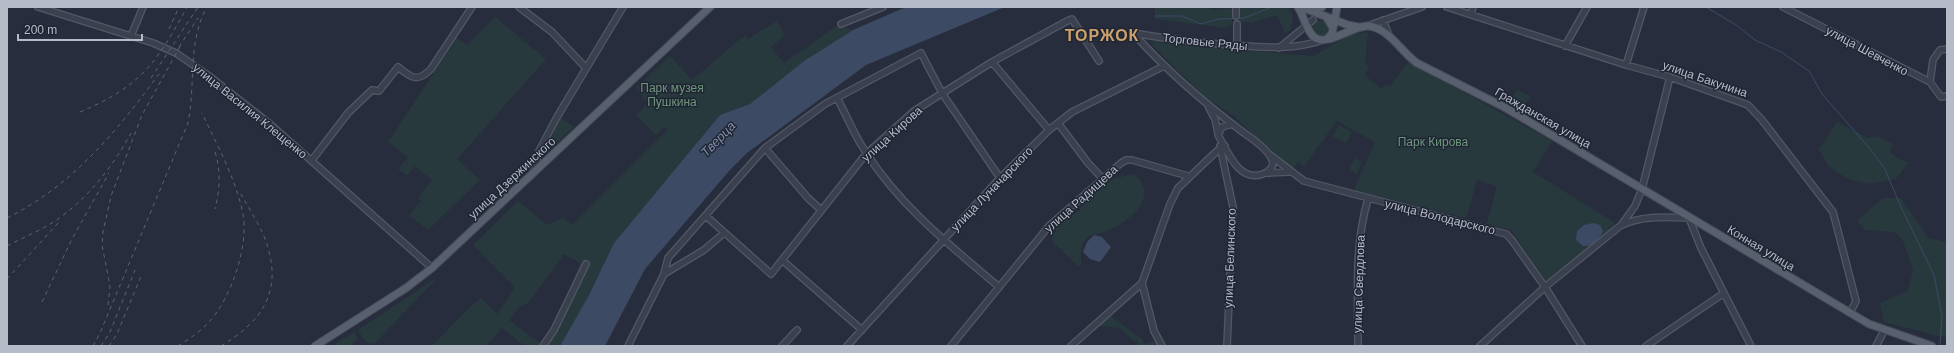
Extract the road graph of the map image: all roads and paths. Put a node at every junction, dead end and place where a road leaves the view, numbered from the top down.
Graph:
1 (38, 7) edge
2 (143, 7) edge
3 (472, 7) edge
4 (520, 7) edge
5 (623, 7) edge
6 (710, 7) edge
7 (883, 7) edge
8 (1236, 7) edge
9 (1301, 7) edge
10 (1322, 7) edge
11 (1327, 7) edge
12 (1337, 7) edge
13 (1422, 7) edge
14 (1447, 7) edge
15 (1473, 7) edge
16 (1587, 7) edge
17 (1644, 7) edge
18 (1783, 7) edge
19 (1471, 14) junction
20 (1236, 16) dead end
21 (1303, 16) junction
22 (1317, 19) junction
23 (1334, 20) junction
24 (1383, 20) junction
25 (841, 24) dead end
26 (1236, 24) dead end
27 (1365, 26) junction
28 (1333, 29) junction
29 (1298, 33) junction
30 (131, 36) junction
31 (1389, 36) junction
32 (1325, 39) junction
33 (1237, 45) junction
34 (1565, 46) junction
35 (1277, 48) junction
36 (1947, 49) edge
37 (1099, 61) dead end
38 (992, 62) junction
39 (1626, 65) junction
40 (1164, 66) junction
41 (586, 68) junction
42 (1670, 77) junction
43 (1930, 82) junction
44 (942, 93) junction
45 (1947, 96) edge
46 (837, 98) junction
47 (1203, 102) junction
48 (1058, 123) junction
49 (1232, 124) junction
50 (1049, 130) junction
51 (1218, 135) junction
52 (1223, 147) junction
53 (765, 148) junction
54 (866, 154) junction
55 (1270, 155) junction
56 (312, 160) junction
57 (1290, 172) junction
58 (533, 173) junction
59 (1265, 173) junction
60 (1188, 176) junction
61 (1000, 178) junction
62 (1103, 179) junction
63 (1642, 189) junction
64 (1368, 199) junction
65 (1635, 206) junction
66 (1673, 208) junction
67 (821, 210) junction
68 (706, 216) junction
69 (1672, 218) junction
70 (1689, 218) junction
71 (1641, 219) junction
72 (1620, 226) junction
73 (724, 233) junction
74 (943, 240) junction
75 (782, 260) junction
76 (586, 264) dead end
77 (432, 268) junction
78 (664, 274) junction
79 (1142, 283) junction
80 (1000, 287) junction
81 (1545, 287) junction
82 (1724, 293) junction
83 (1850, 313) junction
84 (797, 330) dead end
85 (862, 330) junction
86 (1884, 330) junction
87 (315, 346) edge
88 (543, 346) edge
89 (628, 346) edge
90 (782, 346) edge
91 (847, 346) edge
92 (951, 346) edge
93 (1071, 346) edge
94 (1162, 346) edge
95 (1227, 346) edge
96 (1358, 346) edge
97 (1480, 346) edge
98 (1582, 346) edge
99 (1646, 346) edge
100 (1751, 346) edge
101 (1876, 346) edge
102 (1932, 346) edge

1 - 30 street, улица Василия Клещенко
2 - 30 street
3 - 56 street
4 - 41 street
5 - 41 street
6 - 58 main road, улица Дзержинского
7 - 25 street
8 - 20 street
9 - 10 main road
9 - 21 main road
9 - 22 main road, Гражданская улица
11 - 22 main road
12 - 23 main road
13 - 24 street
14 - 19 street, улица Бакунина
15 - 19 street
16 - 34 street
17 - 39 street
18 - 43 street, улица Шевченко
19 - 34 street, улица Бакунина
21 - 22 main road
21 - 29 street
22 - 23 main road, Гражданская улица
22 - 28 main road
22 - 29 street
22 - 32 main road
23 - 27 main road, Гражданская улица
23 - 28 main road
24 - 27 street
24 - 31 street, Гражданская улица
26 - 33 street
27 - 31 main road, Гражданская улица
27 - 32 main road
28 - 32 main road
29 - 35 street
30 - 56 street, улица Василия Клещенко
31 - 63 main road, Гражданская улица
32 - 35 street, Торговые Ряды
33 - 35 street, Торговые Ряды
33 - 40 street, Торговые Ряды
34 - 39 street, улица Бакунина
36 - 43 street
37 - 38 street, улица Кирова
38 - 44 street, улица Кирова
38 - 50 street
39 - 42 street, улица Бакунина
40 - 47 street
40 - 48 street, улица Луначарского
41 - 58 street
42 - 63 street
42 - 83 street, улица Бакунина
43 - 45 street, улица Шевченко
44 - 46 street
44 - 54 street, улица Кирова
44 - 61 street
46 - 53 street
46 - 54 street
47 - 49 street, улица Володарского
47 - 51 street, улица Белинского
48 - 50 street, улица Луначарского
48 - 62 street
49 - 51 street
49 - 55 street, улица Володарского
50 - 61 street, улица Луначарского
51 - 52 street, улица Белинского
52 - 59 street
52 - 60 street
52 - 95 street, улица Белинского
53 - 67 street
53 - 68 street
54 - 67 street, улица Кирова
54 - 74 street
55 - 57 street, улица Володарского
55 - 59 street
56 - 77 street, улица Василия Клещенко
57 - 59 street
57 - 64 street, улица Володарского
58 - 77 main road, улица Дзержинского
60 - 62 street, улица Радищева
60 - 79 street
61 - 74 street, улица Луначарского
62 - 80 street, улица Радищева
63 - 65 street
63 - 66 main road, Гражданская улица
64 - 81 street, улица Володарского
64 - 96 street, улица Свердлова
65 - 71 street
65 - 72 street
66 - 69 street
66 - 70 main road, Гражданская улица
67 - 75 street, улица Кирова
68 - 73 street
68 - 78 street
69 - 70 street
69 - 71 street
70 - 82 street
70 - 83 main road, Конная улица
71 - 72 street
72 - 81 street
73 - 75 street, улица Кирова
73 - 78 street
74 - 80 street
74 - 85 street, улица Луначарского
75 - 85 street
76 - 88 street
77 - 87 main road, улица Дзержинского
78 - 89 street
79 - 93 street
79 - 94 street
80 - 92 street, улица Радищева
81 - 97 street
81 - 98 street, улица Володарского
82 - 99 street
82 - 100 street
83 - 86 main road, Конная улица
84 - 90 street
85 - 91 street, улица Луначарского
86 - 101 street
86 - 102 main road, Конная улица

